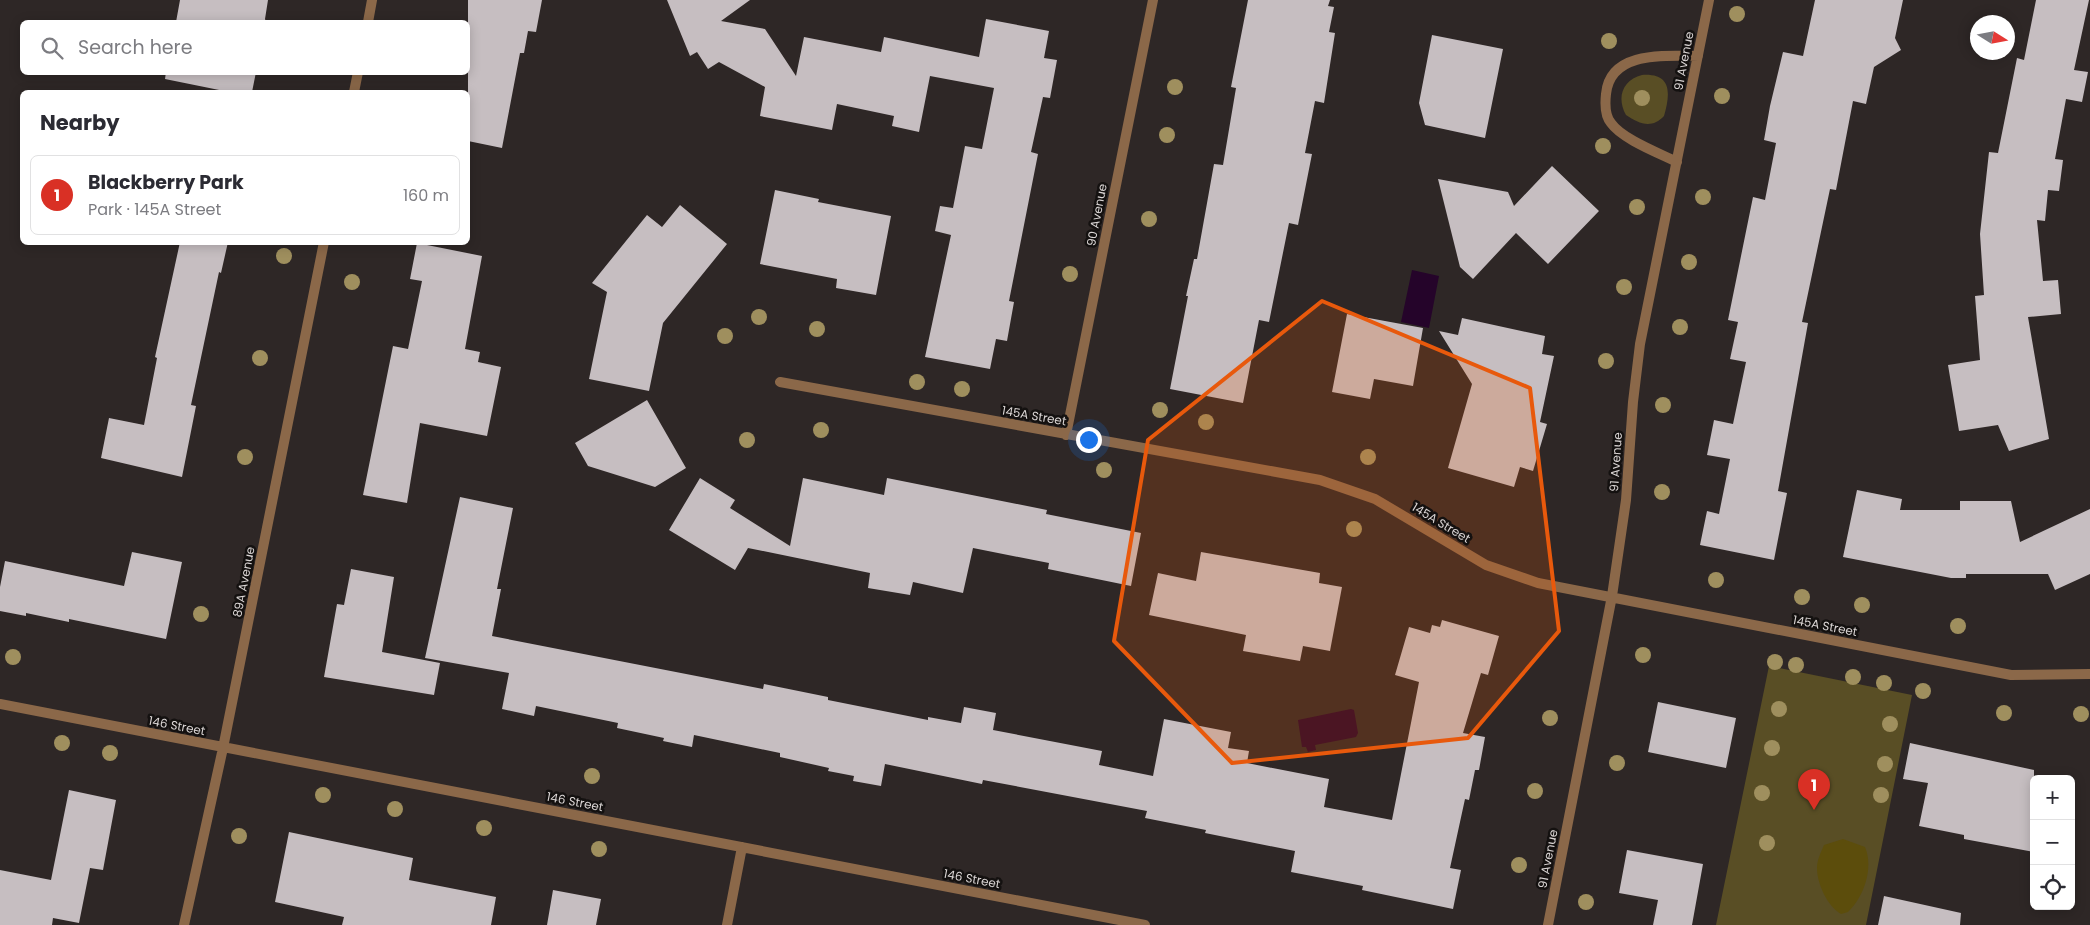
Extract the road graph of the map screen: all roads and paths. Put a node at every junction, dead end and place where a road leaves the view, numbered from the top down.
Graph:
1 (372, 0) edge
2 (1154, 0) edge
3 (1709, 0) edge
4 (368, 20) edge
5 (1698, 56) junction
6 (357, 75) edge
7 (354, 90) edge
8 (1676, 162) junction
9 (323, 245) edge
10 (780, 382) dead end
11 (1066, 435) junction
12 (1612, 596) junction
13 (2090, 674) edge
14 (0, 704) edge
15 (223, 748) junction
16 (742, 847) junction
17 (184, 925) edge
18 (727, 925) edge
19 (1145, 925) edge
20 (1548, 925) edge

1 - 4 street
2 - 11 street, 90 Avenue
3 - 5 street, 91 Avenue
5 - 8 street, 91 Avenue
5 - 8 street
6 - 7 street
8 - 12 street, 91 Avenue
9 - 15 street, 89A Avenue
10 - 11 street, 145A Street
11 - 12 street, 145A Street
12 - 13 street, 145A Street
12 - 20 street, 91 Avenue
14 - 15 street, 146 Street
15 - 16 street, 146 Street
15 - 17 street, 89A Avenue
16 - 18 street
16 - 19 street, 146 Street

